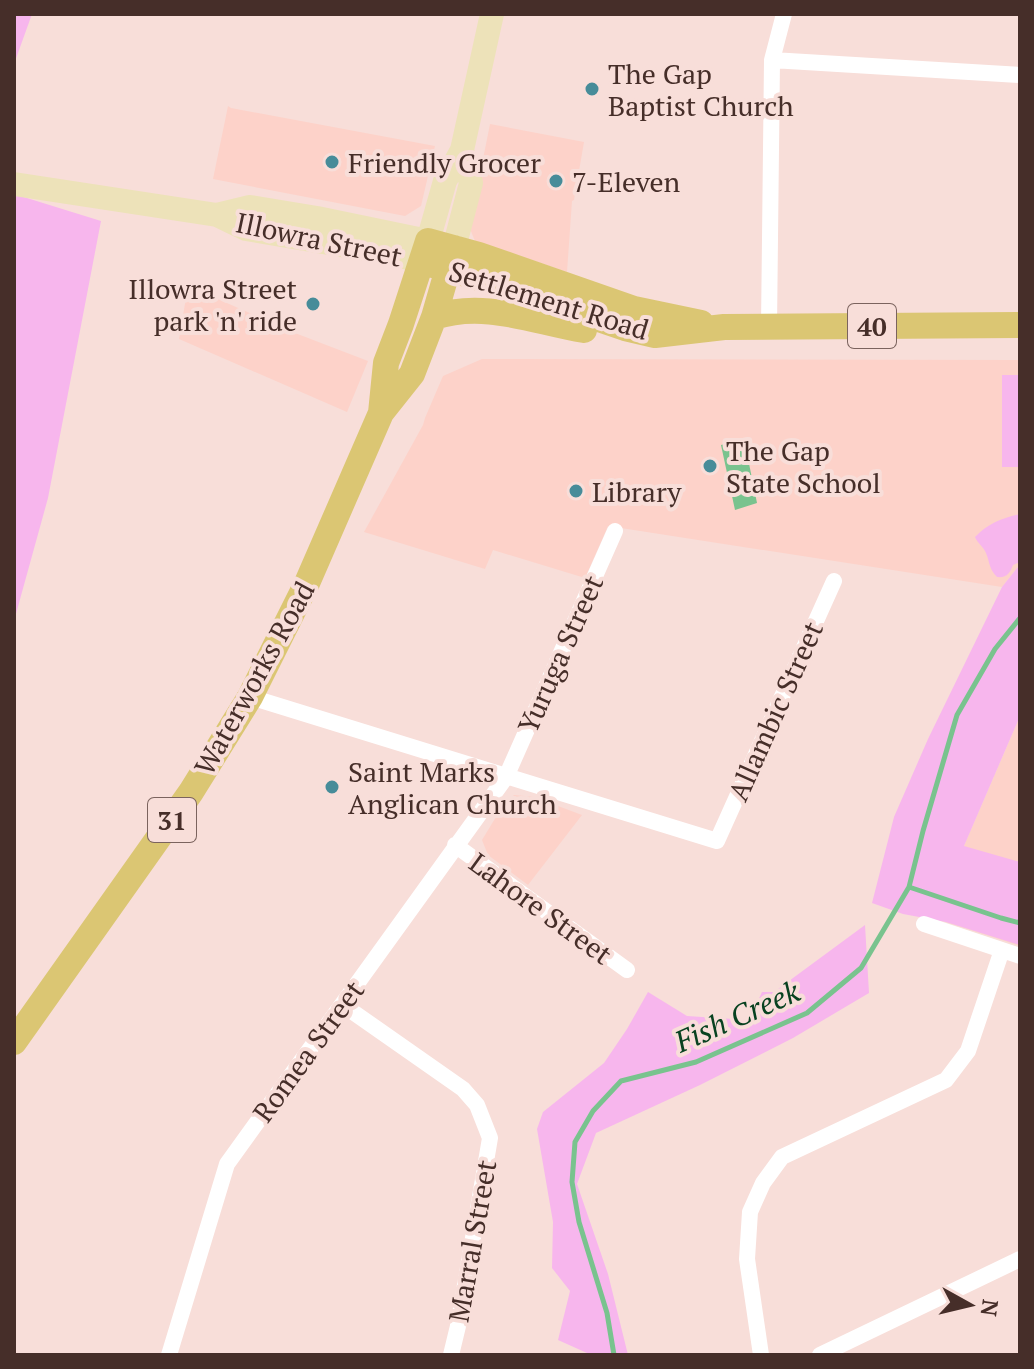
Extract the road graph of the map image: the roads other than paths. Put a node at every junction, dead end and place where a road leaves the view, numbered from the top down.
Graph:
1 (492, 14) edge
2 (784, 14) edge
3 (772, 60) junction
4 (1020, 75) edge
5 (462, 150) junction
6 (14, 184) edge
7 (425, 251) junction
8 (452, 259) junction
9 (434, 317) junction
10 (1020, 325) edge
11 (724, 327) junction
12 (769, 327) junction
13 (655, 335) junction
14 (381, 413) junction
15 (615, 531) dead end
16 (834, 581) dead end
17 (250, 697) junction
18 (506, 777) junction
19 (455, 845) junction
20 (924, 924) dead end
21 (1002, 950) junction
22 (1020, 956) edge
23 (627, 970) dead end
24 (343, 1005) junction
25 (14, 1042) edge
26 (1020, 1259) edge
27 (169, 1355) edge
28 (451, 1355) edge
29 (761, 1355) edge
30 (820, 1355) edge

1 - 5 street, Waterworks Road / 31
2 - 3 street
3 - 4 street
3 - 12 street
5 - 7 street, Waterworks Road / 31
5 - 8 street, Waterworks Road / 31
6 - 7 street, Illowra Street
7 - 8 main road, Settlement Road / 40
7 - 14 main road, Waterworks Road / 31
8 - 9 main road, Waterworks Road / 31
8 - 11 main road, Settlement Road / 40
8 - 13 main road, Settlement Road / 40
9 - 13 main road
9 - 14 main road, Waterworks Road / 31
10 - 12 main road, Settlement Road / 40
11 - 12 main road, Settlement Road / 40
11 - 13 main road, Settlement Road / 40
14 - 17 main road, Waterworks Road / 31
15 - 18 street, Yuruga Street
16 - 18 street, Allambic Street
17 - 18 street
17 - 25 main road, Waterworks Road / 31
18 - 19 street, Romea Street
19 - 23 street, Lahore Street
19 - 24 street, Romea Street
20 - 21 street
21 - 22 street
21 - 29 street
24 - 27 street, Romea Street
24 - 28 street, Marral Street
26 - 30 street

